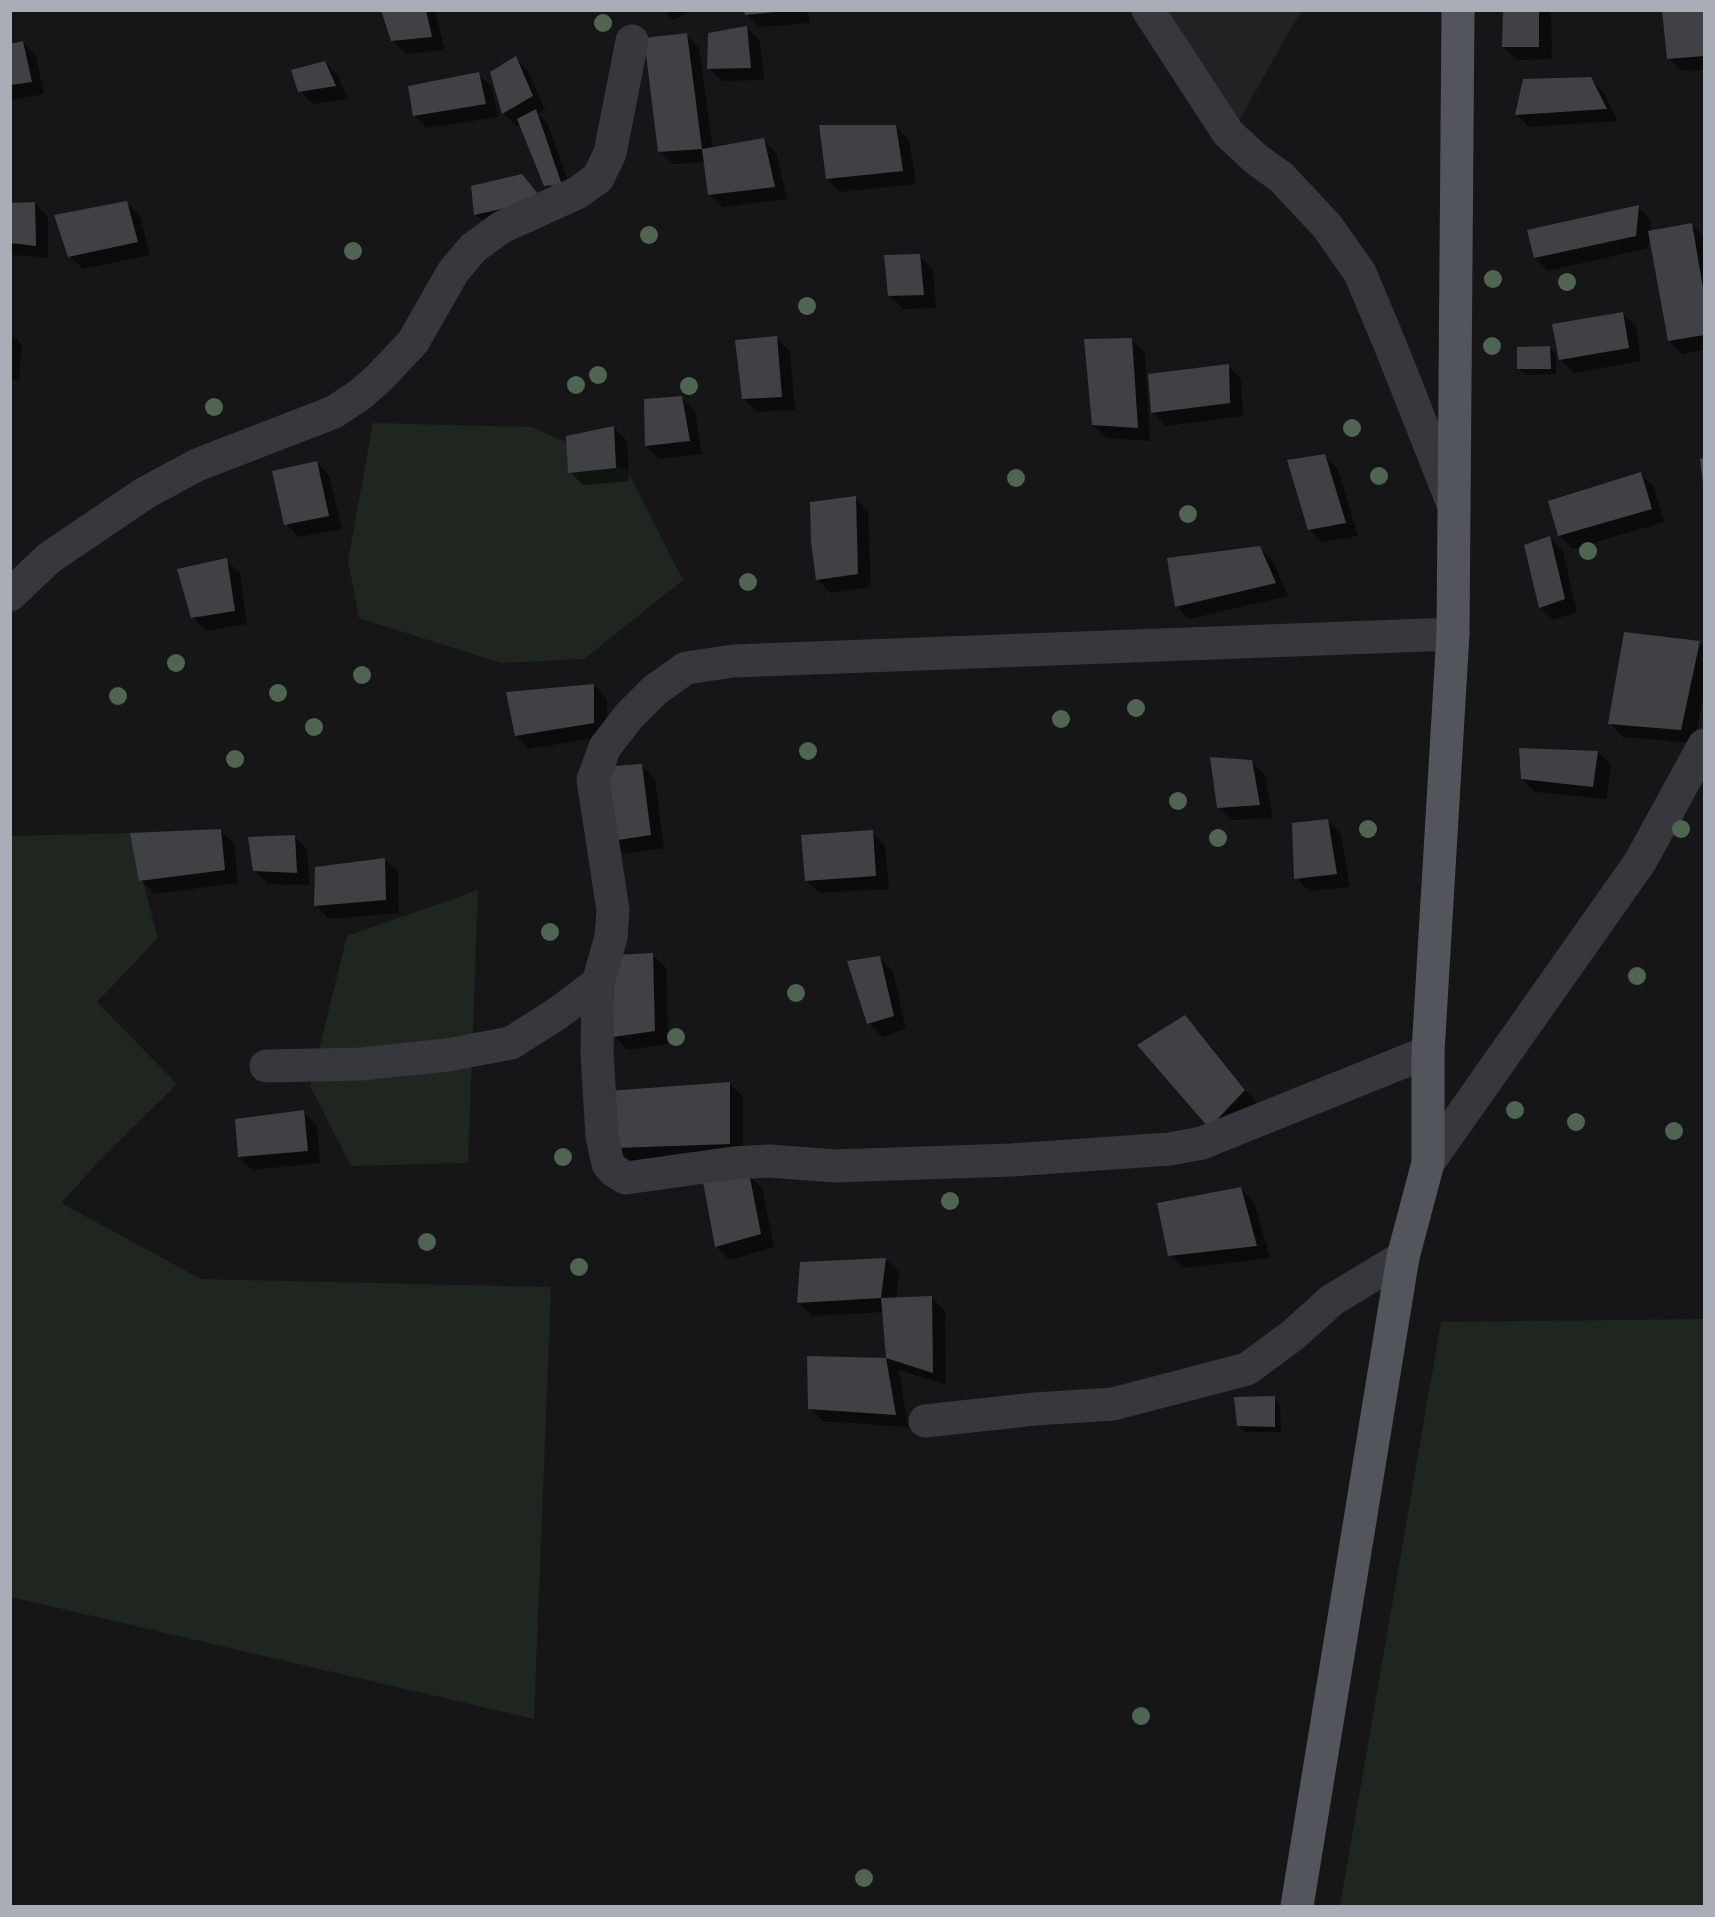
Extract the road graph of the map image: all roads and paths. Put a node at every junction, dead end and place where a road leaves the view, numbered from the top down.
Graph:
1 (1148, 10) edge
2 (1458, 10) edge
3 (632, 41) dead end
4 (1453, 504) junction
5 (10, 595) edge
6 (1452, 634) junction
7 (1704, 745) edge
8 (598, 983) junction
9 (1428, 1052) junction
10 (266, 1066) dead end
11 (1428, 1163) junction
12 (1403, 1257) junction
13 (926, 1421) dead end
14 (1297, 1906) edge

1 - 4 street
2 - 4 main road
3 - 5 street
4 - 6 main road
6 - 8 street
6 - 9 main road
7 - 11 street
8 - 9 street
8 - 10 street
9 - 11 main road
11 - 12 main road
12 - 13 street
12 - 14 main road

